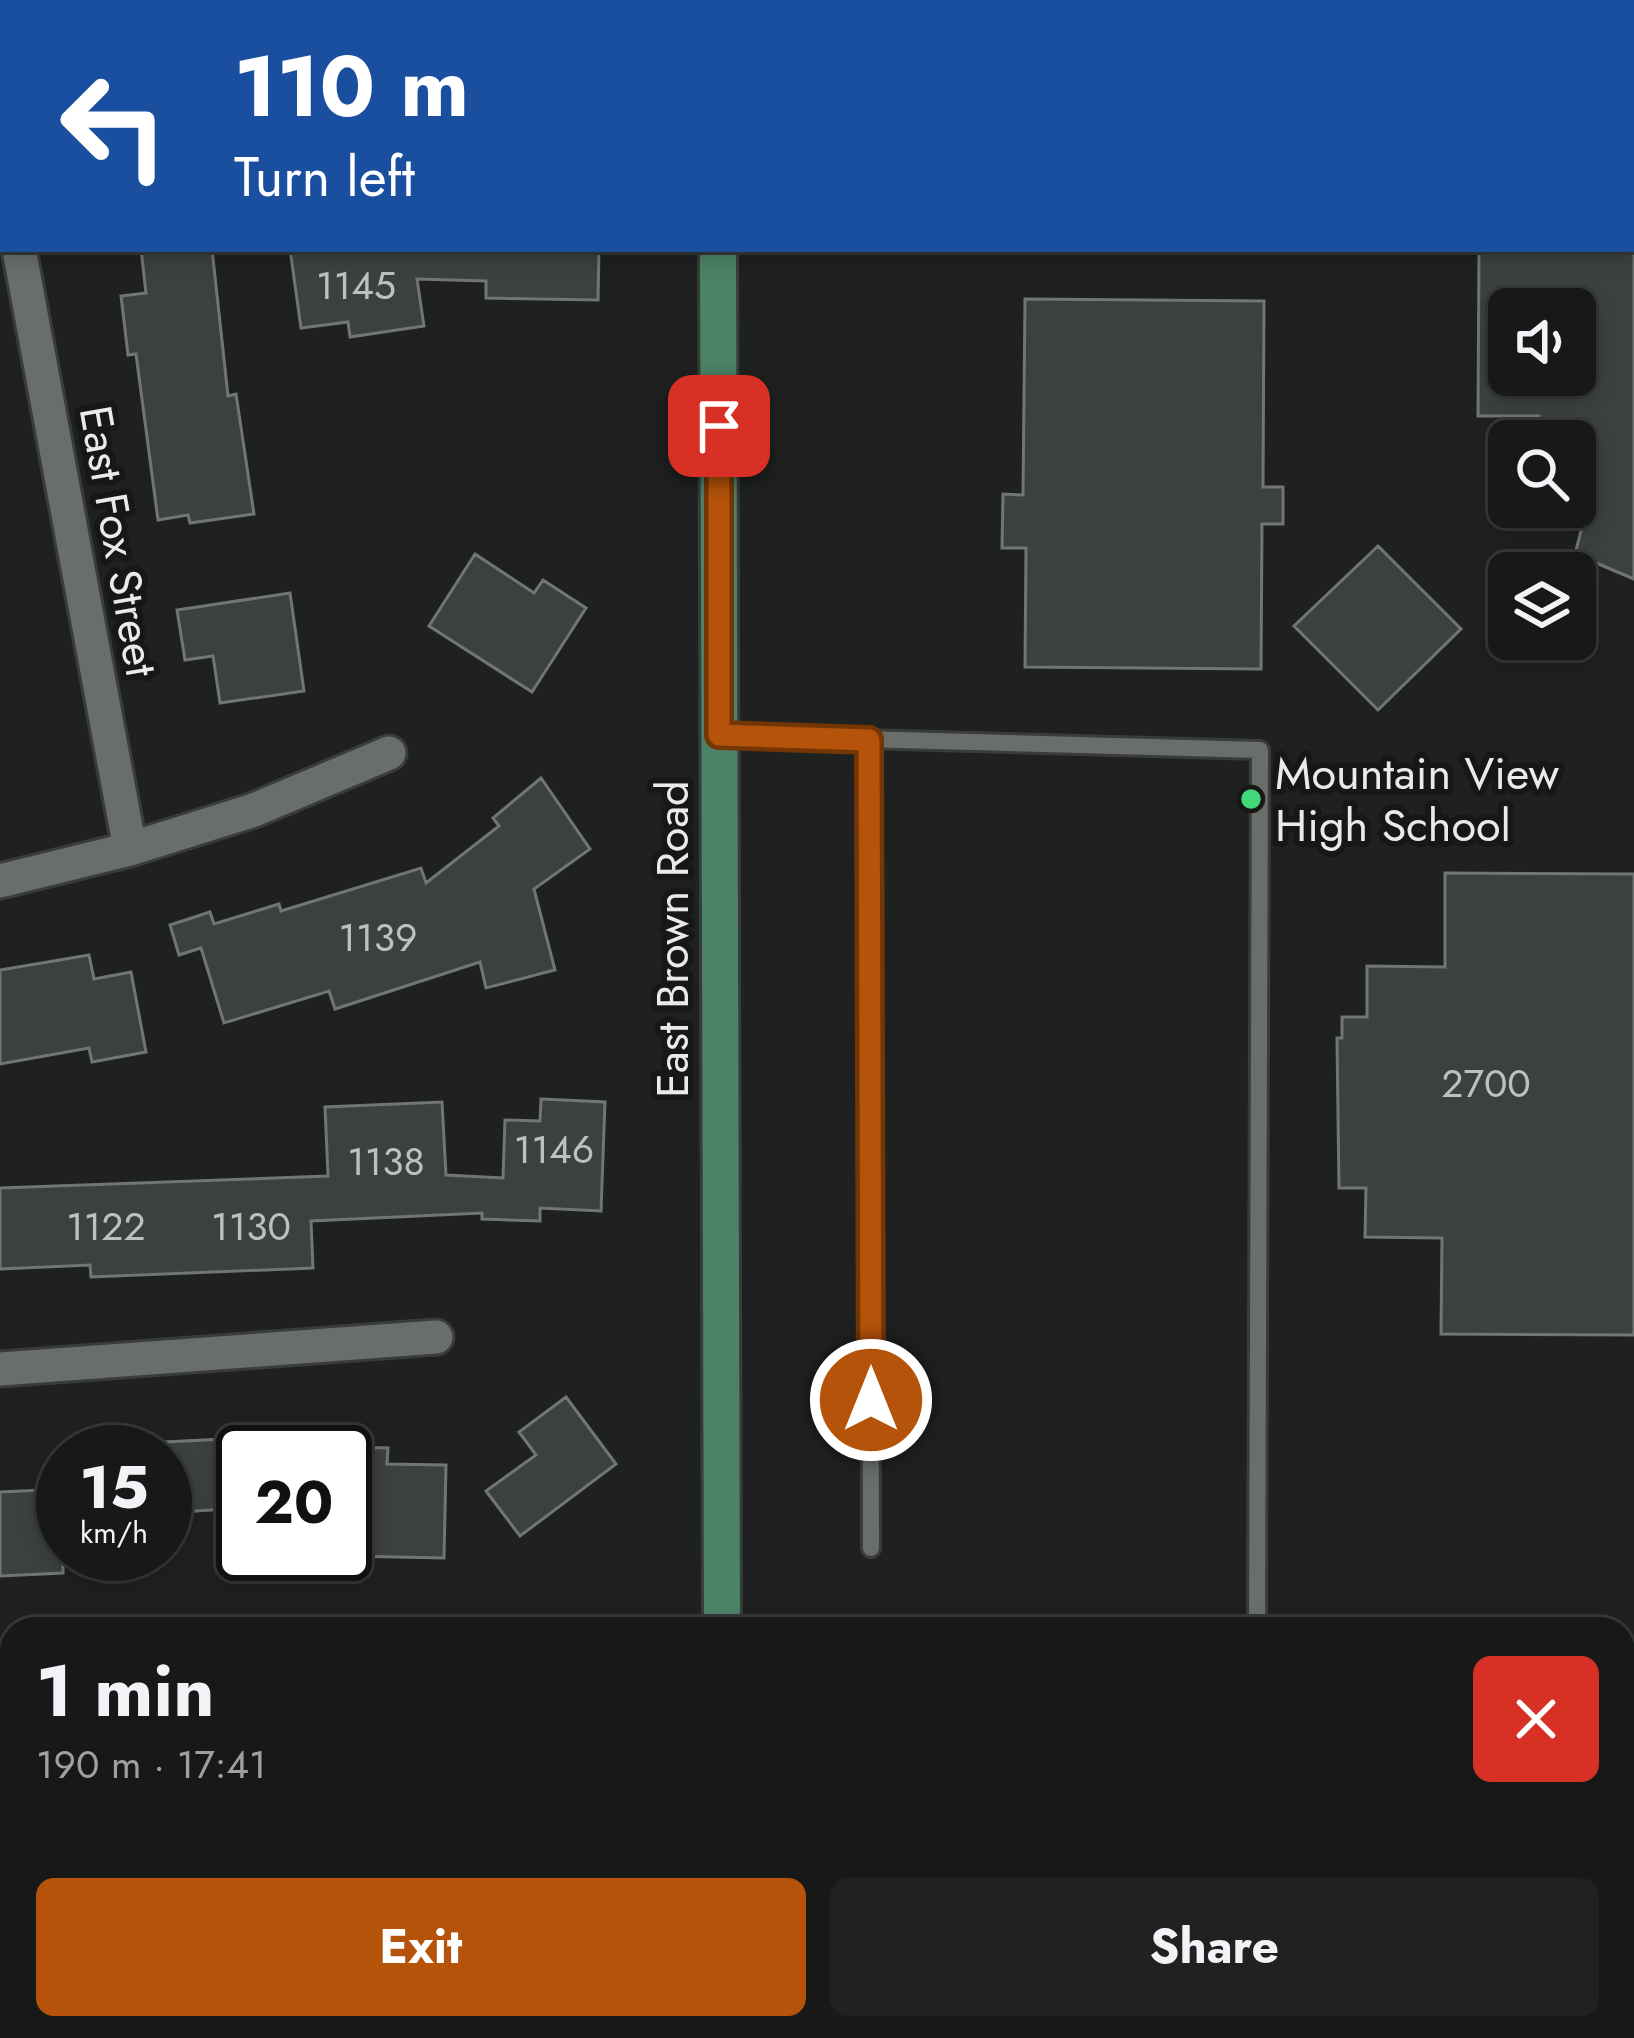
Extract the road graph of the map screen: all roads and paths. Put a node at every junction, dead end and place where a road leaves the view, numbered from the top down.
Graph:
1 (21, 252) edge
2 (718, 252) edge
3 (719, 735) junction
4 (869, 740) junction
5 (389, 754) dead end
6 (130, 849) junction
7 (0, 880) edge
8 (436, 1337) dead end
9 (0, 1369) edge
10 (872, 1548) dead end
11 (722, 1617) edge
12 (1257, 1617) edge

1 - 6 street, East Fox Street
2 - 3 main road, East Brown Road
3 - 4 lane
3 - 11 main road, East Brown Road
4 - 10 lane
4 - 12 lane
5 - 6 street
6 - 7 street
8 - 9 street

